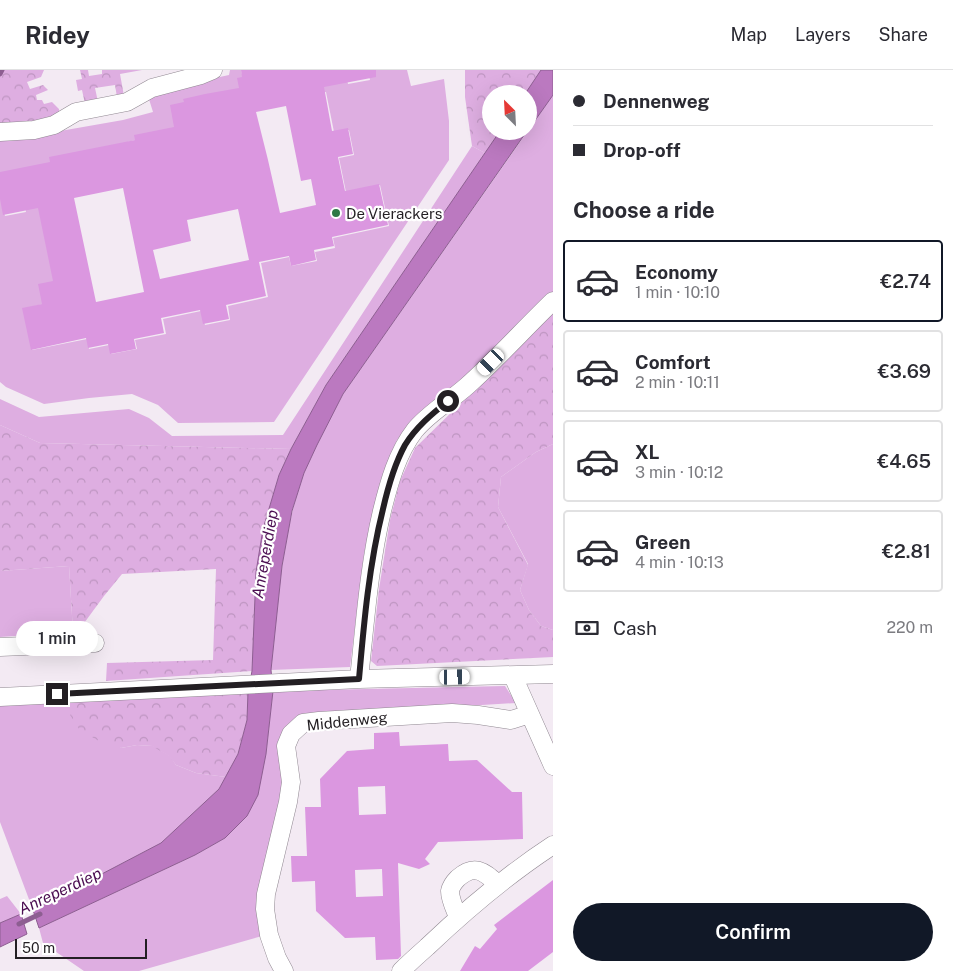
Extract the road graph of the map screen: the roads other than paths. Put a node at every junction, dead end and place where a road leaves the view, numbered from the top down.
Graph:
1 (213, 70) edge
2 (0, 132) edge
3 (553, 301) edge
4 (95, 643) dead end
5 (0, 647) edge
6 (553, 674) edge
7 (513, 676) junction
8 (359, 679) junction
9 (0, 697) edge
10 (530, 714) junction
11 (553, 766) edge
12 (553, 845) edge
13 (498, 884) junction
14 (458, 917) junction
15 (284, 971) edge
16 (401, 971) edge

1 - 2 street
3 - 8 street
4 - 5 street
6 - 7 street
7 - 8 street
7 - 10 street
8 - 9 street
10 - 11 street
10 - 15 street, Middenweg
12 - 13 street
13 - 14 street
13 - 14 street
14 - 16 street

